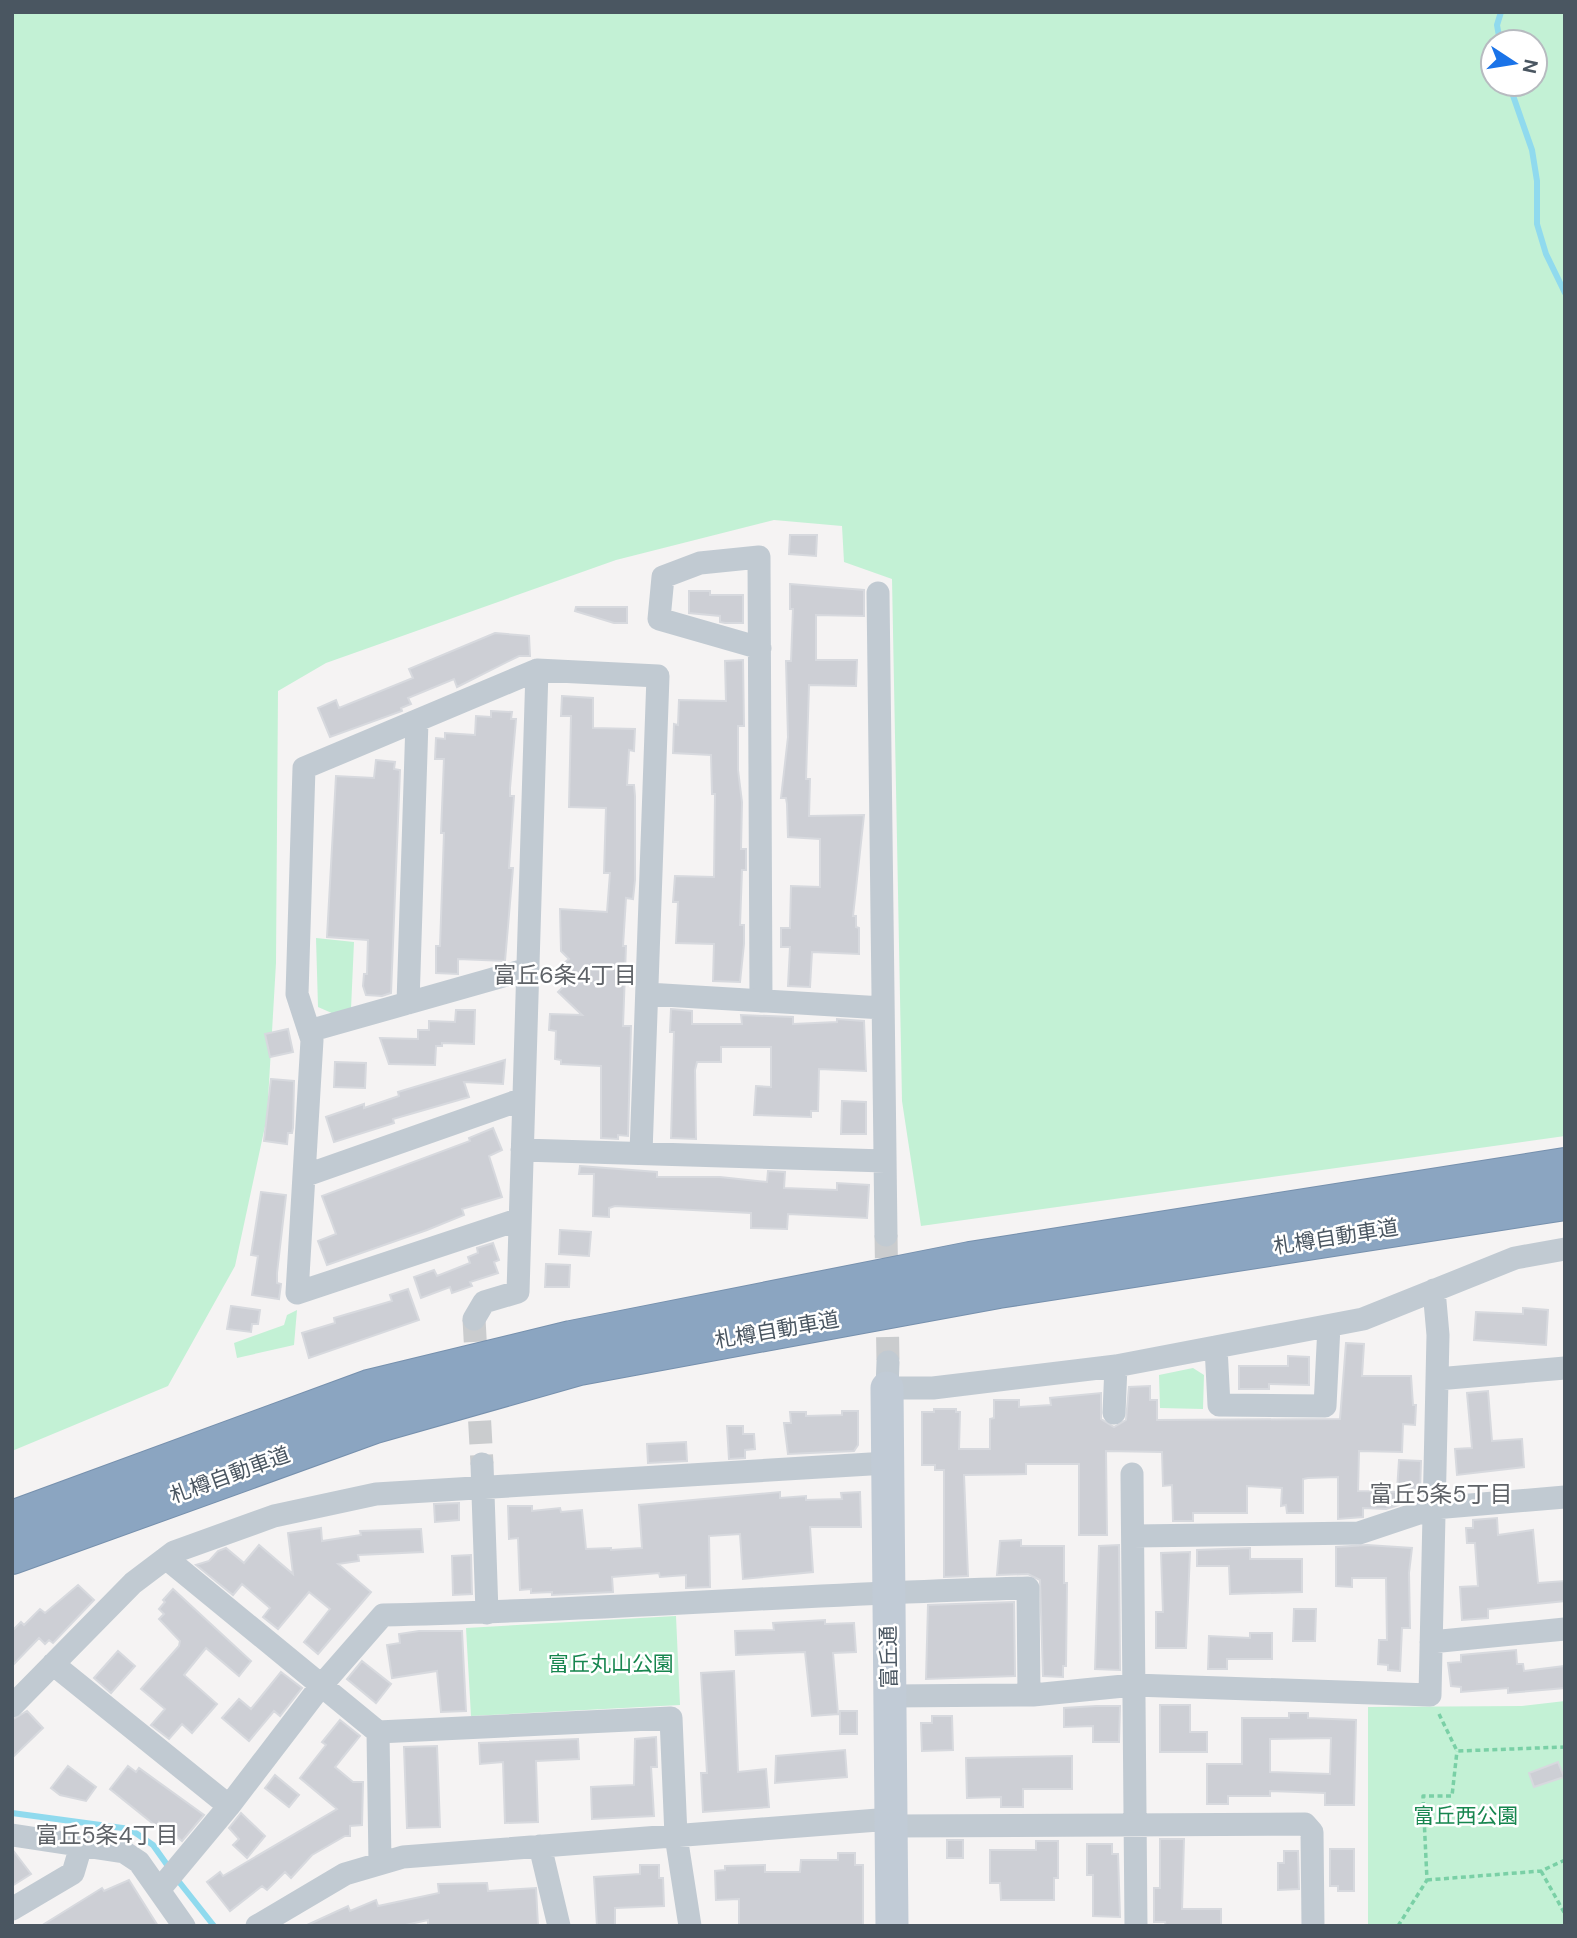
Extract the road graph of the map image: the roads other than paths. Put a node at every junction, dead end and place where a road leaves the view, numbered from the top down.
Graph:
1 (878, 593) dead end
2 (760, 648) junction
3 (537, 670) junction
4 (417, 721) junction
5 (528, 970) junction
6 (647, 994) junction
7 (761, 1001) junction
8 (408, 1003) junction
9 (883, 1008) junction
10 (309, 1031) junction
11 (523, 1099) junction
12 (522, 1150) junction
13 (641, 1153) junction
14 (885, 1161) junction
15 (1565, 1167) edge
16 (304, 1175) junction
17 (1565, 1201) edge
18 (520, 1219) junction
19 (886, 1235) tunnel mouth
20 (1565, 1249) edge
21 (1434, 1290) junction
22 (474, 1319) dead end
23 (1329, 1326) junction
24 (1216, 1347) junction
25 (1115, 1366) junction
26 (1565, 1368) edge
27 (888, 1375) joint
28 (1437, 1379) junction
29 (1114, 1413) dead end
30 (482, 1464) tunnel mouth
31 (887, 1464) junction
32 (1132, 1474) dead end
33 (483, 1488) junction
34 (1565, 1497) edge
35 (1434, 1508) junction
36 (12, 1520) edge
37 (1133, 1536) junction
38 (12, 1555) edge
39 (166, 1558) junction
40 (888, 1591) junction
41 (487, 1613) junction
42 (1565, 1629) edge
43 (1431, 1642) junction
44 (53, 1664) junction
45 (1134, 1685) junction
46 (320, 1687) junction
47 (1030, 1695) junction
48 (889, 1696) junction
49 (12, 1706) edge
50 (378, 1732) junction
51 (229, 1806) junction
52 (891, 1823) junction
53 (1135, 1824) junction
54 (12, 1835) edge
55 (676, 1836) junction
56 (81, 1846) junction
57 (540, 1846) junction
58 (380, 1864) junction
59 (169, 1876) junction
60 (12, 1909) edge
61 (184, 1926) edge
62 (257, 1926) edge
63 (559, 1926) edge
64 (690, 1926) edge
65 (892, 1926) edge
66 (1136, 1926) edge
67 (1312, 1926) edge

1 - 9 street
2 - 2 street
2 - 7 street
3 - 4 street
3 - 5 street
3 - 6 street
4 - 8 street
4 - 10 street
5 - 8 street
5 - 11 street
6 - 7 street
6 - 13 street
7 - 9 street
8 - 10 street
9 - 14 street
10 - 16 street
11 - 12 street
11 - 16 street
12 - 13 street
12 - 18 street
13 - 14 street
14 - 19 street
15 - 36 highway, 札樽自動車道
16 - 18 street
17 - 38 highway, 札樽自動車道
18 - 22 street
20 - 21 street
21 - 23 street
21 - 28 street
23 - 24 street
23 - 24 street
24 - 25 street
25 - 27 street
25 - 29 street
26 - 28 street
27 - 31 street, 富丘通
28 - 35 street
30 - 33 street
31 - 33 street
31 - 40 street, 富丘通
32 - 37 street
33 - 39 street
33 - 41 street
34 - 35 street
35 - 37 street
35 - 43 street
37 - 45 street
39 - 44 street
39 - 46 street
40 - 41 street
40 - 47 street
40 - 48 street, 富丘通
41 - 46 street
42 - 43 street
43 - 45 street
44 - 49 street
44 - 51 street
45 - 47 street
45 - 53 street
46 - 50 street
46 - 51 street
47 - 48 street
48 - 52 street, 富丘通
50 - 55 street
50 - 58 street
51 - 59 street
52 - 53 street
52 - 55 street
52 - 65 street, 富丘通
53 - 66 street
53 - 67 street
54 - 56 street
55 - 57 street
55 - 64 street
56 - 59 street
56 - 60 street
57 - 58 street
57 - 63 street
58 - 62 street
59 - 61 street

